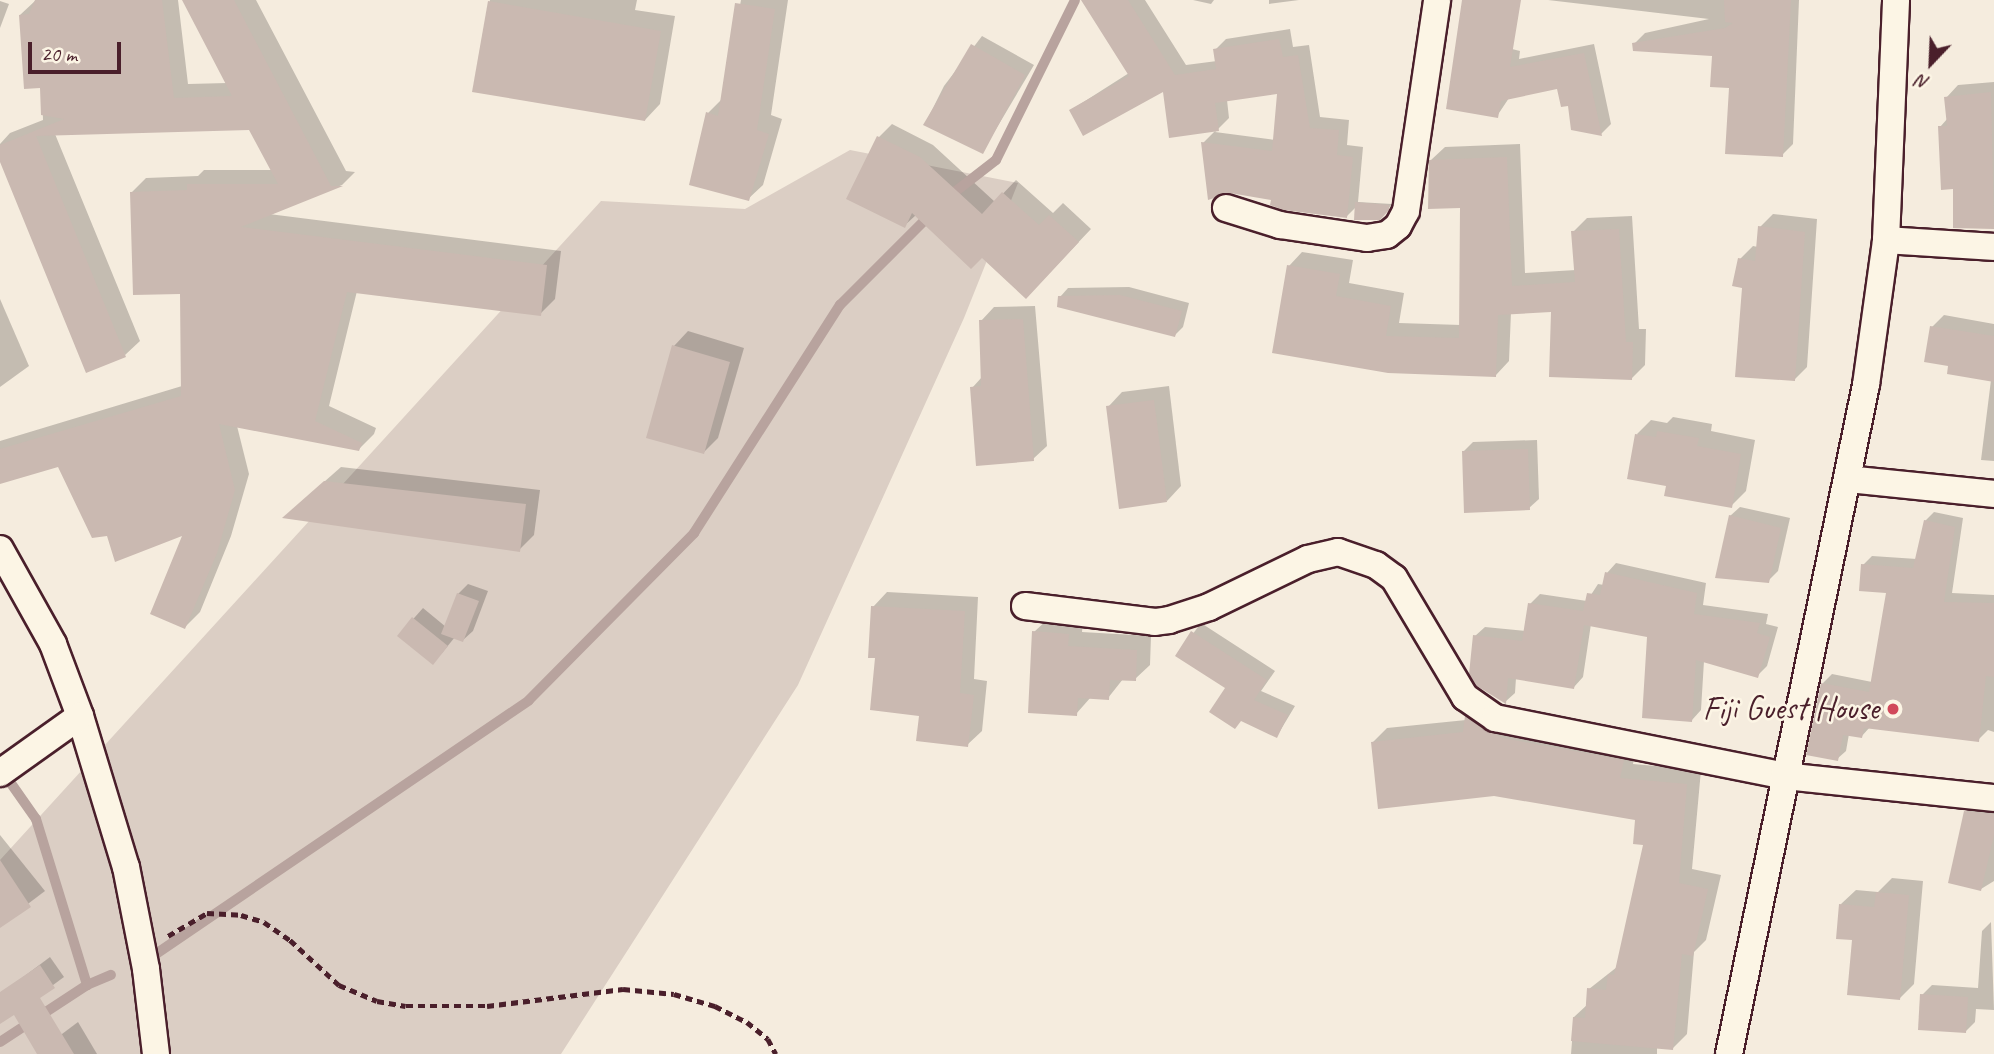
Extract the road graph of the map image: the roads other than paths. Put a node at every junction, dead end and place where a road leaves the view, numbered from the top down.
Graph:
1 (1437, 0) edge
2 (1896, 0) edge
3 (1226, 208) dead end
4 (1886, 240) junction
5 (1994, 247) edge
6 (1847, 479) junction
7 (1994, 494) edge
8 (0, 549) edge
9 (1026, 606) dead end
10 (80, 716) junction
11 (0, 773) edge
12 (1784, 776) junction
13 (1994, 799) edge
14 (156, 1054) edge
15 (1729, 1054) edge

1 - 3 street
2 - 4 street
4 - 5 street
4 - 6 street
6 - 7 street
6 - 12 street
8 - 10 street
9 - 12 street
10 - 11 street
10 - 14 street
12 - 13 street
12 - 15 street

